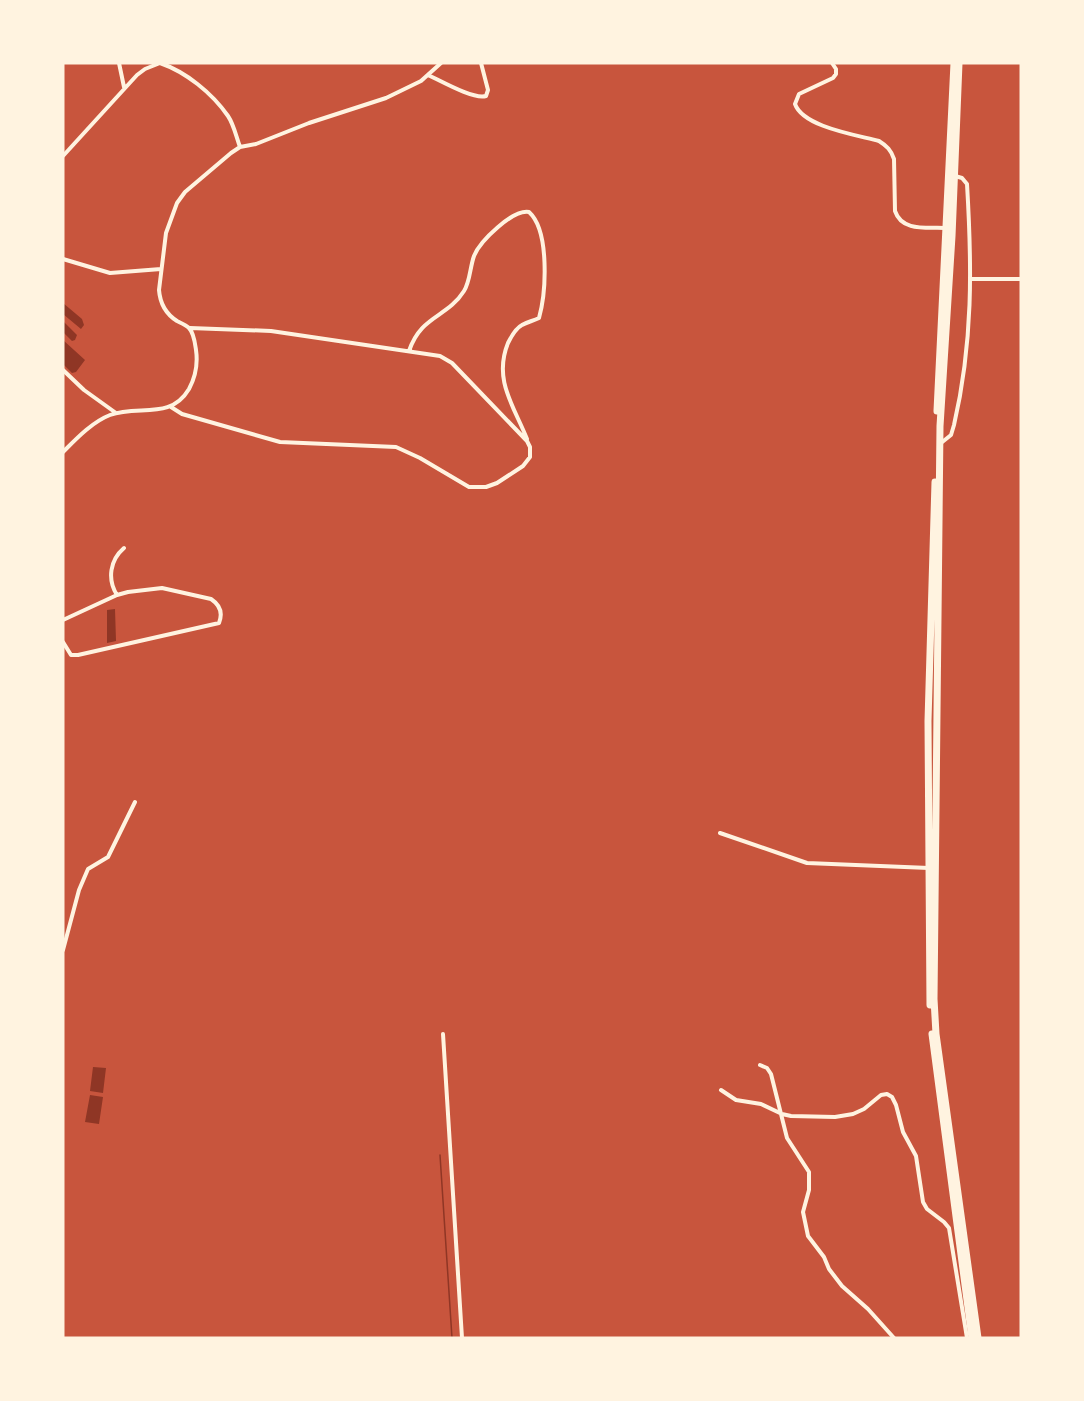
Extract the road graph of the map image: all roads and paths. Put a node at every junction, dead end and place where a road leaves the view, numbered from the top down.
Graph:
1 (118, 63) edge
2 (160, 63) edge
3 (441, 63) edge
4 (481, 63) edge
5 (832, 63) edge
6 (954, 63) edge
7 (958, 63) edge
8 (428, 75) junction
9 (124, 88) junction
10 (240, 147) junction
11 (63, 156) edge
12 (954, 176) junction
13 (946, 228) junction
14 (63, 259) edge
15 (161, 269) junction
16 (970, 279) junction
17 (1021, 279) edge
18 (190, 328) junction
19 (409, 351) junction
20 (63, 370) edge
21 (171, 407) junction
22 (116, 414) junction
23 (527, 441) junction
24 (940, 443) junction
25 (63, 452) edge
26 (124, 548) dead end
27 (117, 595) junction
28 (63, 620) edge
29 (63, 642) edge
30 (135, 802) dead end
31 (720, 832) dead end
32 (929, 868) junction
33 (63, 950) edge
34 (443, 1034) dead end
35 (760, 1065) dead end
36 (721, 1089) dead end
37 (780, 1113) junction
38 (462, 1338) edge
39 (894, 1338) edge
40 (967, 1338) edge
41 (972, 1338) edge
42 (978, 1338) edge

1 - 9 street
2 - 9 street
2 - 10 street
3 - 8 street
4 - 8 street
5 - 13 street
6 - 13 highway
7 - 12 highway
8 - 10 street
9 - 11 street
10 - 15 street
12 - 16 street
12 - 24 highway
13 - 32 highway
14 - 15 street
15 - 18 street
16 - 17 street
16 - 24 street
18 - 19 street
18 - 21 street
19 - 23 street
19 - 23 street
20 - 22 street
21 - 22 street
21 - 23 street
22 - 25 street
24 - 42 highway
26 - 27 street
27 - 28 street
27 - 29 street
30 - 33 street
31 - 32 street
32 - 41 highway
34 - 38 street
35 - 37 street
36 - 37 street
37 - 39 street
37 - 40 street

